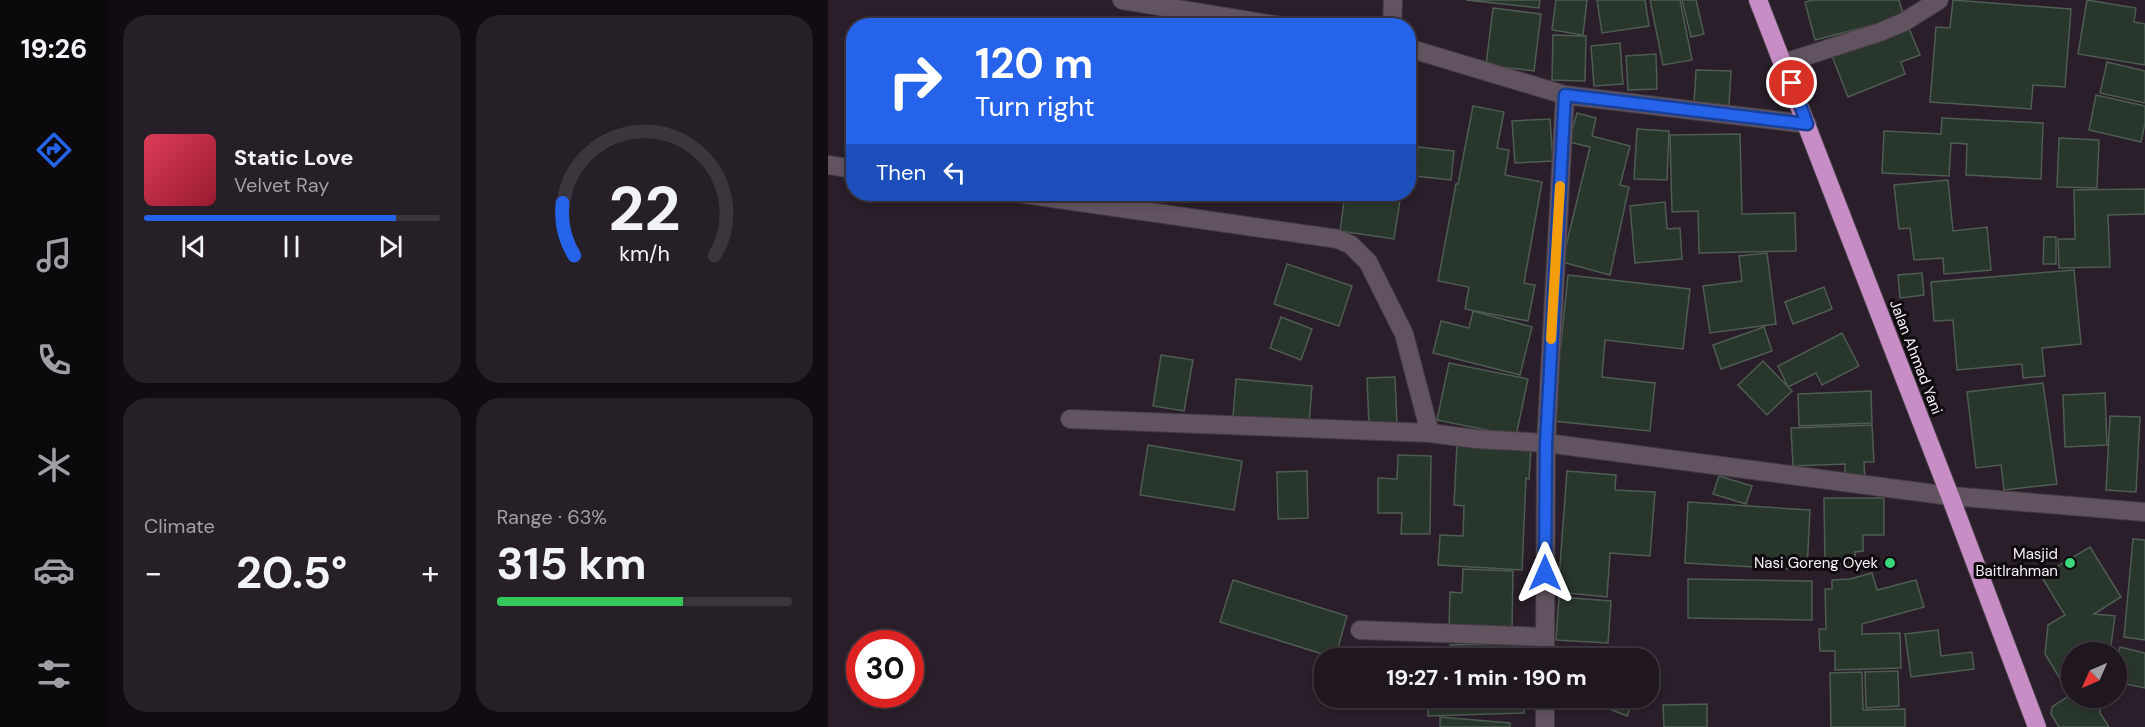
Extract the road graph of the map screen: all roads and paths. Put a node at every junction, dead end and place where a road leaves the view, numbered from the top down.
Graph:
1 (1122, 0) edge
2 (1394, 0) edge
3 (1758, 0) edge
4 (1939, 0) edge
5 (1232, 18) edge
6 (1393, 18) edge
7 (1416, 50) edge
8 (1784, 63) junction
9 (1565, 95) junction
10 (1807, 124) junction
11 (828, 165) edge
12 (846, 168) edge
13 (1073, 201) edge
14 (1070, 419) dead end
15 (1430, 433) junction
16 (1546, 443) junction
17 (1950, 496) junction
18 (2145, 512) edge
19 (1360, 630) dead end
20 (1545, 637) junction
21 (1545, 648) edge
22 (1545, 708) edge
23 (1545, 727) edge
24 (2037, 727) edge

1 - 5 street
2 - 6 street
3 - 8 highway, Jalan Ahmad Yani
4 - 8 street
7 - 9 street
8 - 10 highway, Jalan Ahmad Yani
9 - 10 street
9 - 16 street
10 - 17 highway, Jalan Ahmad Yani
11 - 12 street
13 - 15 street
14 - 15 street
15 - 16 street
16 - 17 street
16 - 20 street
17 - 18 street
17 - 24 highway, Jalan Ahmad Yani
19 - 20 street
20 - 21 street
22 - 23 street

